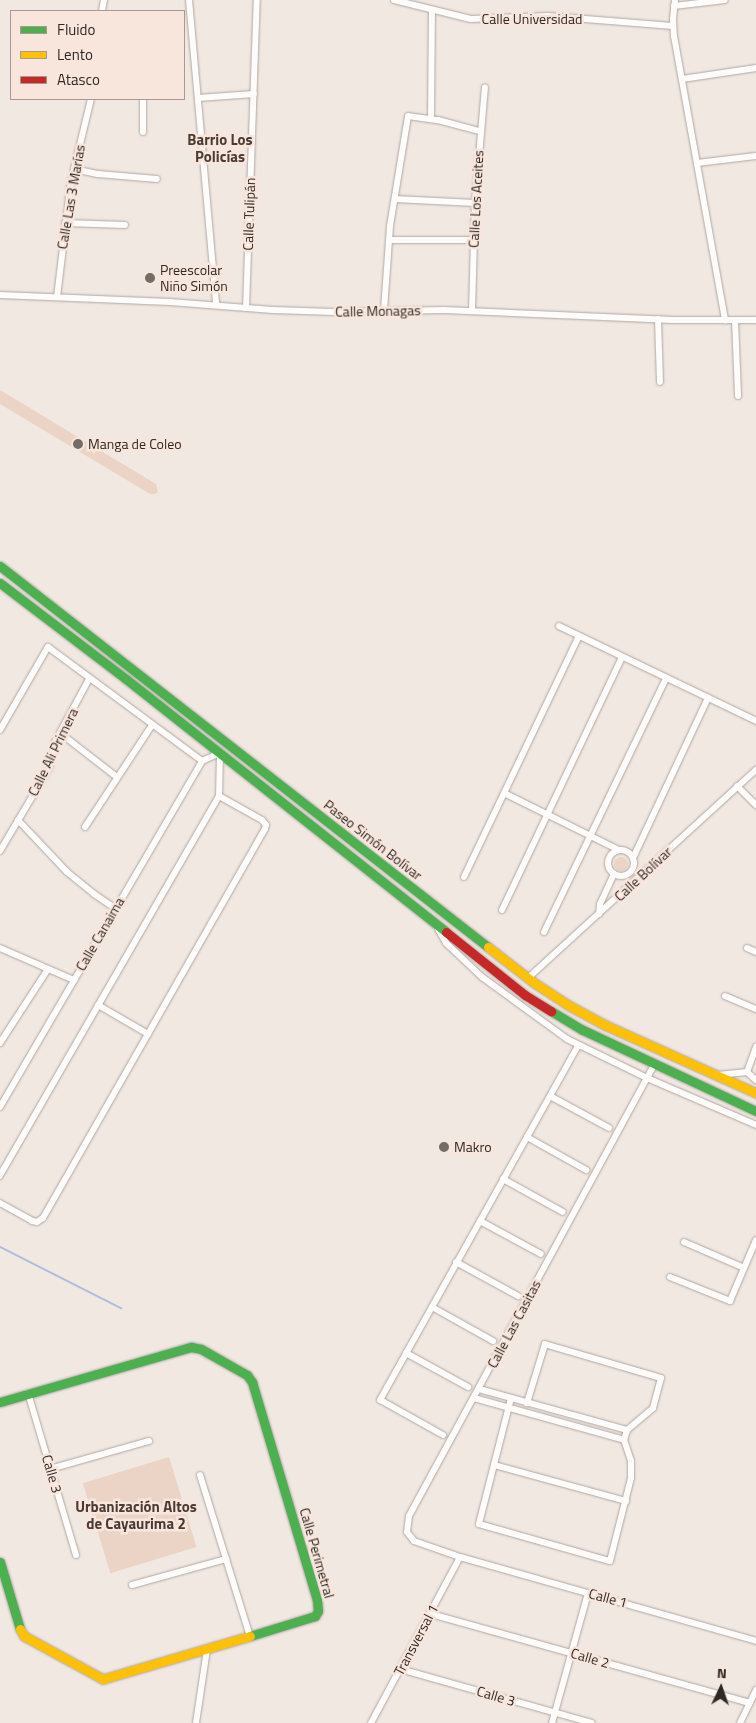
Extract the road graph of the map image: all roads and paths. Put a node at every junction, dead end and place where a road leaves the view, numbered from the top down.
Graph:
1 (190, 0) edge
2 (257, 0) edge
3 (394, 0) edge
4 (726, 0) edge
5 (674, 3) edge
6 (432, 10) junction
7 (673, 26) junction
8 (756, 68) edge
9 (682, 79) junction
10 (485, 86) dead end
11 (254, 94) junction
12 (198, 98) junction
13 (92, 100) edge
14 (143, 100) edge
15 (432, 119) junction
16 (479, 131) junction
17 (143, 132) dead end
18 (756, 156) edge
19 (698, 163) junction
20 (74, 169) junction
21 (157, 179) dead end
22 (395, 199) junction
23 (475, 203) junction
24 (65, 223) junction
25 (125, 225) dead end
26 (389, 240) junction
27 (473, 240) junction
28 (0, 295) edge
29 (56, 297) junction
30 (216, 305) junction
31 (246, 308) junction
32 (384, 310) junction
33 (472, 311) junction
34 (658, 320) junction
35 (725, 320) junction
36 (736, 320) junction
37 (756, 320) edge
38 (660, 382) dead end
39 (738, 396) dead end
40 (0, 566) edge
41 (0, 583) edge
42 (559, 626) dead end
43 (579, 636) junction
44 (622, 657) junction
45 (666, 678) junction
46 (90, 679) junction
47 (708, 698) junction
48 (756, 721) edge
49 (152, 725) junction
50 (0, 730) edge
51 (60, 734) junction
52 (227, 744) junction
53 (220, 753) junction
54 (202, 761) junction
55 (756, 770) edge
56 (117, 777) junction
57 (738, 786) junction
58 (504, 793) junction
59 (219, 796) junction
60 (756, 805) edge
61 (18, 820) junction
62 (85, 827) dead end
63 (619, 850) junction
64 (0, 851) edge
65 (632, 858) junction
66 (614, 874) junction
67 (464, 877) dead end
68 (115, 908) junction
69 (502, 910) dead end
70 (599, 914) junction
71 (434, 924) junction
72 (544, 932) dead end
73 (0, 948) edge
74 (747, 948) dead end
75 (756, 952) edge
76 (48, 969) junction
77 (528, 978) junction
78 (74, 980) junction
79 (517, 989) junction
80 (725, 996) dead end
81 (98, 1005) junction
82 (756, 1009) edge
83 (148, 1034) junction
84 (0, 1043) edge
85 (578, 1045) junction
86 (756, 1048) edge
87 (654, 1064) junction
88 (747, 1072) junction
89 (716, 1076) junction
90 (647, 1078) junction
91 (756, 1080) edge
92 (756, 1093) edge
93 (550, 1096) junction
94 (0, 1107) edge
95 (756, 1111) edge
96 (756, 1125) edge
97 (609, 1128) dead end
98 (527, 1137) junction
99 (586, 1170) dead end
100 (0, 1176) edge
101 (503, 1179) junction
102 (0, 1203) edge
103 (564, 1212) dead end
104 (480, 1220) junction
105 (756, 1240) edge
106 (684, 1242) dead end
107 (541, 1254) dead end
108 (456, 1262) junction
109 (744, 1268) junction
110 (670, 1278) dead end
111 (518, 1296) dead end
112 (432, 1307) junction
113 (494, 1341) dead end
114 (406, 1353) junction
115 (468, 1387) dead end
116 (479, 1389) junction
117 (28, 1393) junction
118 (474, 1398) junction
119 (511, 1398) junction
120 (0, 1402) edge
121 (527, 1403) junction
122 (508, 1408) junction
123 (627, 1430) junction
124 (442, 1434) dead end
125 (624, 1440) junction
126 (149, 1441) dead end
127 (494, 1466) junction
128 (50, 1469) junction
129 (200, 1475) dead end
130 (626, 1501) junction
131 (76, 1555) dead end
132 (460, 1557) junction
133 (226, 1558) junction
134 (0, 1562) edge
135 (132, 1586) dead end
136 (588, 1593) junction
137 (431, 1614) junction
138 (250, 1637) junction
139 (756, 1641) edge
140 (207, 1649) junction
141 (571, 1653) junction
142 (400, 1669) junction
143 (756, 1690) edge
144 (750, 1703) junction
145 (555, 1713) junction
146 (196, 1723) edge
147 (370, 1723) edge
148 (552, 1723) edge
149 (592, 1723) edge
150 (740, 1723) edge

1 - 12 street
2 - 11 street, Calle Tulipán
3 - 6 street, Calle Universidad
4 - 5 street
5 - 7 street
6 - 7 street, Calle Universidad
6 - 15 street
7 - 9 street
8 - 9 street
9 - 19 street
10 - 16 street, Calle Los Aceites
11 - 12 street
11 - 31 street, Calle Tulipán
12 - 30 street
13 - 20 street, Calle Las 3 Marías
14 - 17 street
15 - 16 street
15 - 22 street
16 - 23 street, Calle Los Aceites
18 - 19 street
19 - 35 street
20 - 21 street
20 - 24 street, Calle Las 3 Marías
22 - 23 street
22 - 26 street
23 - 27 street, Calle Los Aceites
24 - 25 street
24 - 29 street, Calle Las 3 Marías
26 - 27 street
26 - 32 street
27 - 33 street, Calle Los Aceites
28 - 29 street, Calle Monagas
29 - 30 street, Calle Monagas
30 - 31 street, Calle Monagas
31 - 32 street, Calle Monagas
32 - 33 street, Calle Monagas
33 - 34 street, Calle Monagas
34 - 35 street, Calle Monagas
34 - 38 street
35 - 36 street, Calle Monagas
36 - 37 street, Calle Monagas
36 - 39 street
40 - 52 main road, Paseo Simón Bolívar
41 - 53 main road, Paseo Simón Bolívar
42 - 43 street
43 - 44 street
43 - 58 street
44 - 45 street
44 - 69 street
45 - 47 street
45 - 72 street
46 - 49 street
46 - 50 street
46 - 51 street, Calle Ali Primera
47 - 48 street
47 - 65 street
49 - 54 street
49 - 56 street
51 - 56 street
51 - 61 street, Calle Ali Primera
52 - 53 main road
52 - 77 main road, Paseo Simón Bolívar
53 - 54 street
53 - 59 street
53 - 71 main road, Paseo Simón Bolívar
54 - 68 street, Calle Canaima
55 - 57 street, Calle Bolívar
56 - 62 street
57 - 60 street
57 - 70 street, Calle Bolívar
58 - 63 street
58 - 67 street
59 - 81 street
59 - 83 street
61 - 64 street, Calle Ali Primera
61 - 68 street
63 - 65 street
63 - 66 street
65 - 66 street
66 - 70 street
68 - 78 street, Calle Canaima
70 - 77 street, Calle Bolívar
71 - 79 main road, Paseo Simón Bolívar
71 - 85 street, Paseo Simón Bolívar
73 - 76 street
74 - 75 street
76 - 78 street
76 - 84 street
77 - 79 main road
77 - 89 main road, Paseo Simón Bolívar
78 - 94 street, Calle Canaima
79 - 87 main road, Paseo Simón Bolívar
80 - 82 street
81 - 83 street
81 - 100 street
83 - 102 street
85 - 90 street, Paseo Simón Bolívar
85 - 93 street
86 - 88 street
87 - 90 street, Calle Las Casitas
87 - 95 main road, Paseo Simón Bolívar
88 - 89 street
88 - 91 street
89 - 92 main road, Paseo Simón Bolívar
90 - 96 street, Paseo Simón Bolívar
90 - 116 street, Calle Las Casitas
93 - 97 street
93 - 98 street
98 - 99 street
98 - 101 street
101 - 103 street
101 - 104 street
104 - 107 street
104 - 108 street
105 - 109 street
106 - 109 street
108 - 111 street
108 - 112 street
109 - 110 street
112 - 113 street
112 - 114 street
114 - 115 street
114 - 124 street
116 - 118 street, Calle Las Casitas
116 - 119 street
117 - 120 main road, Calle Perimetral
117 - 128 street, Calle 3
117 - 138 main road, Calle Perimetral
118 - 122 street
118 - 132 street, Calle Las Casitas
119 - 121 street
119 - 122 street
121 - 123 street
121 - 123 street
122 - 125 street
122 - 127 street
123 - 125 street
125 - 130 street
126 - 128 street
127 - 130 street
127 - 130 street
128 - 131 street, Calle 3
129 - 133 street
132 - 136 street, Calle 1
132 - 137 street, Transversal 1
133 - 135 street
133 - 138 street
134 - 140 main road, Calle Perimetral
136 - 139 street, Calle 1
136 - 141 street
137 - 141 street, Calle 2
137 - 142 street, Transversal 1
138 - 140 main road, Calle Perimetral
140 - 146 street
141 - 144 street, Calle 2
141 - 145 street
142 - 145 street, Calle 3
142 - 147 street, Transversal 1
143 - 144 street
144 - 150 street
145 - 148 street
145 - 149 street, Calle 3

